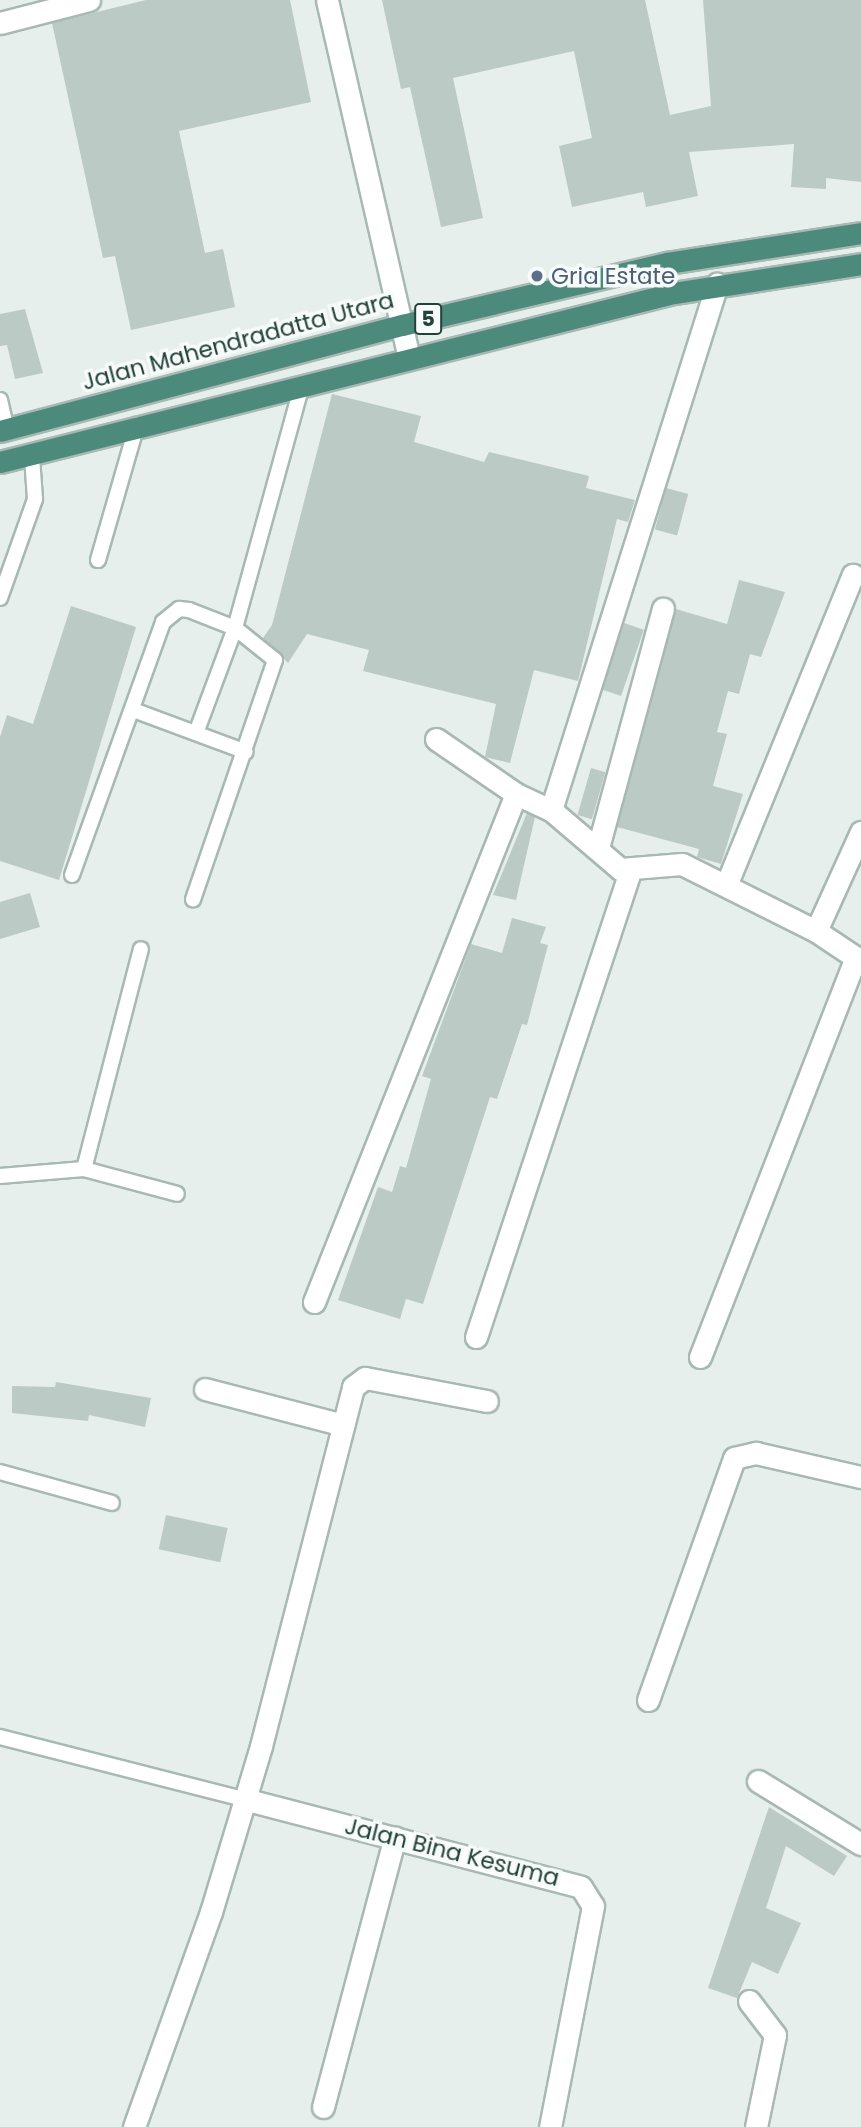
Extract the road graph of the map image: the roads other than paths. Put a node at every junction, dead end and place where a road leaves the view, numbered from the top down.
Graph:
1 (89, 0) edge
2 (327, 0) edge
3 (0, 23) edge
4 (861, 233) edge
5 (861, 264) edge
6 (717, 284) junction
7 (402, 325) junction
8 (408, 355) junction
9 (302, 385) junction
10 (0, 400) edge
11 (137, 425) junction
12 (3, 430) edge
13 (32, 457) junction
14 (0, 462) edge
15 (98, 560) dead end
16 (853, 575) dead end
17 (0, 598) edge
18 (663, 609) dead end
19 (235, 628) junction
20 (136, 711) junction
21 (196, 733) junction
22 (436, 739) dead end
23 (246, 752) junction
24 (516, 794) junction
25 (551, 810) junction
26 (861, 832) edge
27 (599, 844) junction
28 (629, 871) junction
29 (72, 875) dead end
30 (727, 883) junction
31 (193, 899) dead end
32 (816, 931) junction
33 (141, 949) dead end
34 (858, 959) edge
35 (84, 1169) junction
36 (0, 1176) edge
37 (177, 1194) dead end
38 (314, 1302) dead end
39 (476, 1337) dead end
40 (701, 1357) dead end
41 (205, 1389) dead end
42 (486, 1401) dead end
43 (343, 1425) junction
44 (0, 1472) edge
45 (861, 1477) edge
46 (113, 1503) dead end
47 (648, 1700) dead end
48 (0, 1737) edge
49 (758, 1780) dead end
50 (244, 1799) junction
51 (395, 1837) junction
52 (861, 1844) edge
53 (750, 2001) dead end
54 (323, 2107) dead end
55 (134, 2127) edge
56 (551, 2127) edge
57 (756, 2127) edge

1 - 3 street
2 - 7 street
4 - 7 highway, Jalan Mahendradatta Utara / 5
5 - 6 highway, 5
6 - 8 highway, 5
6 - 25 street
7 - 8 street
7 - 12 highway, Jalan Mahendradatta Utara / 5
8 - 9 highway, 5
9 - 11 highway, 5
9 - 19 lane
10 - 12 lane
11 - 13 highway, 5
11 - 15 lane
13 - 14 highway, 5
13 - 17 lane
16 - 30 street
18 - 27 street
19 - 20 lane
19 - 21 lane
19 - 23 lane
20 - 21 lane
20 - 29 lane
21 - 23 lane
22 - 24 street
23 - 31 lane
24 - 25 street
24 - 38 street
25 - 27 street
26 - 32 street
27 - 28 street
28 - 30 street
28 - 39 street
30 - 32 street
32 - 34 street
33 - 35 lane
34 - 40 street
35 - 36 lane
35 - 37 lane
41 - 43 street
42 - 43 street
43 - 50 street
44 - 46 lane
45 - 47 street
48 - 50 lane
49 - 52 street
50 - 51 street, Jalan Bina Kesuma
50 - 55 street
51 - 54 street
51 - 56 street, Jalan Bina Kesuma
53 - 57 street

